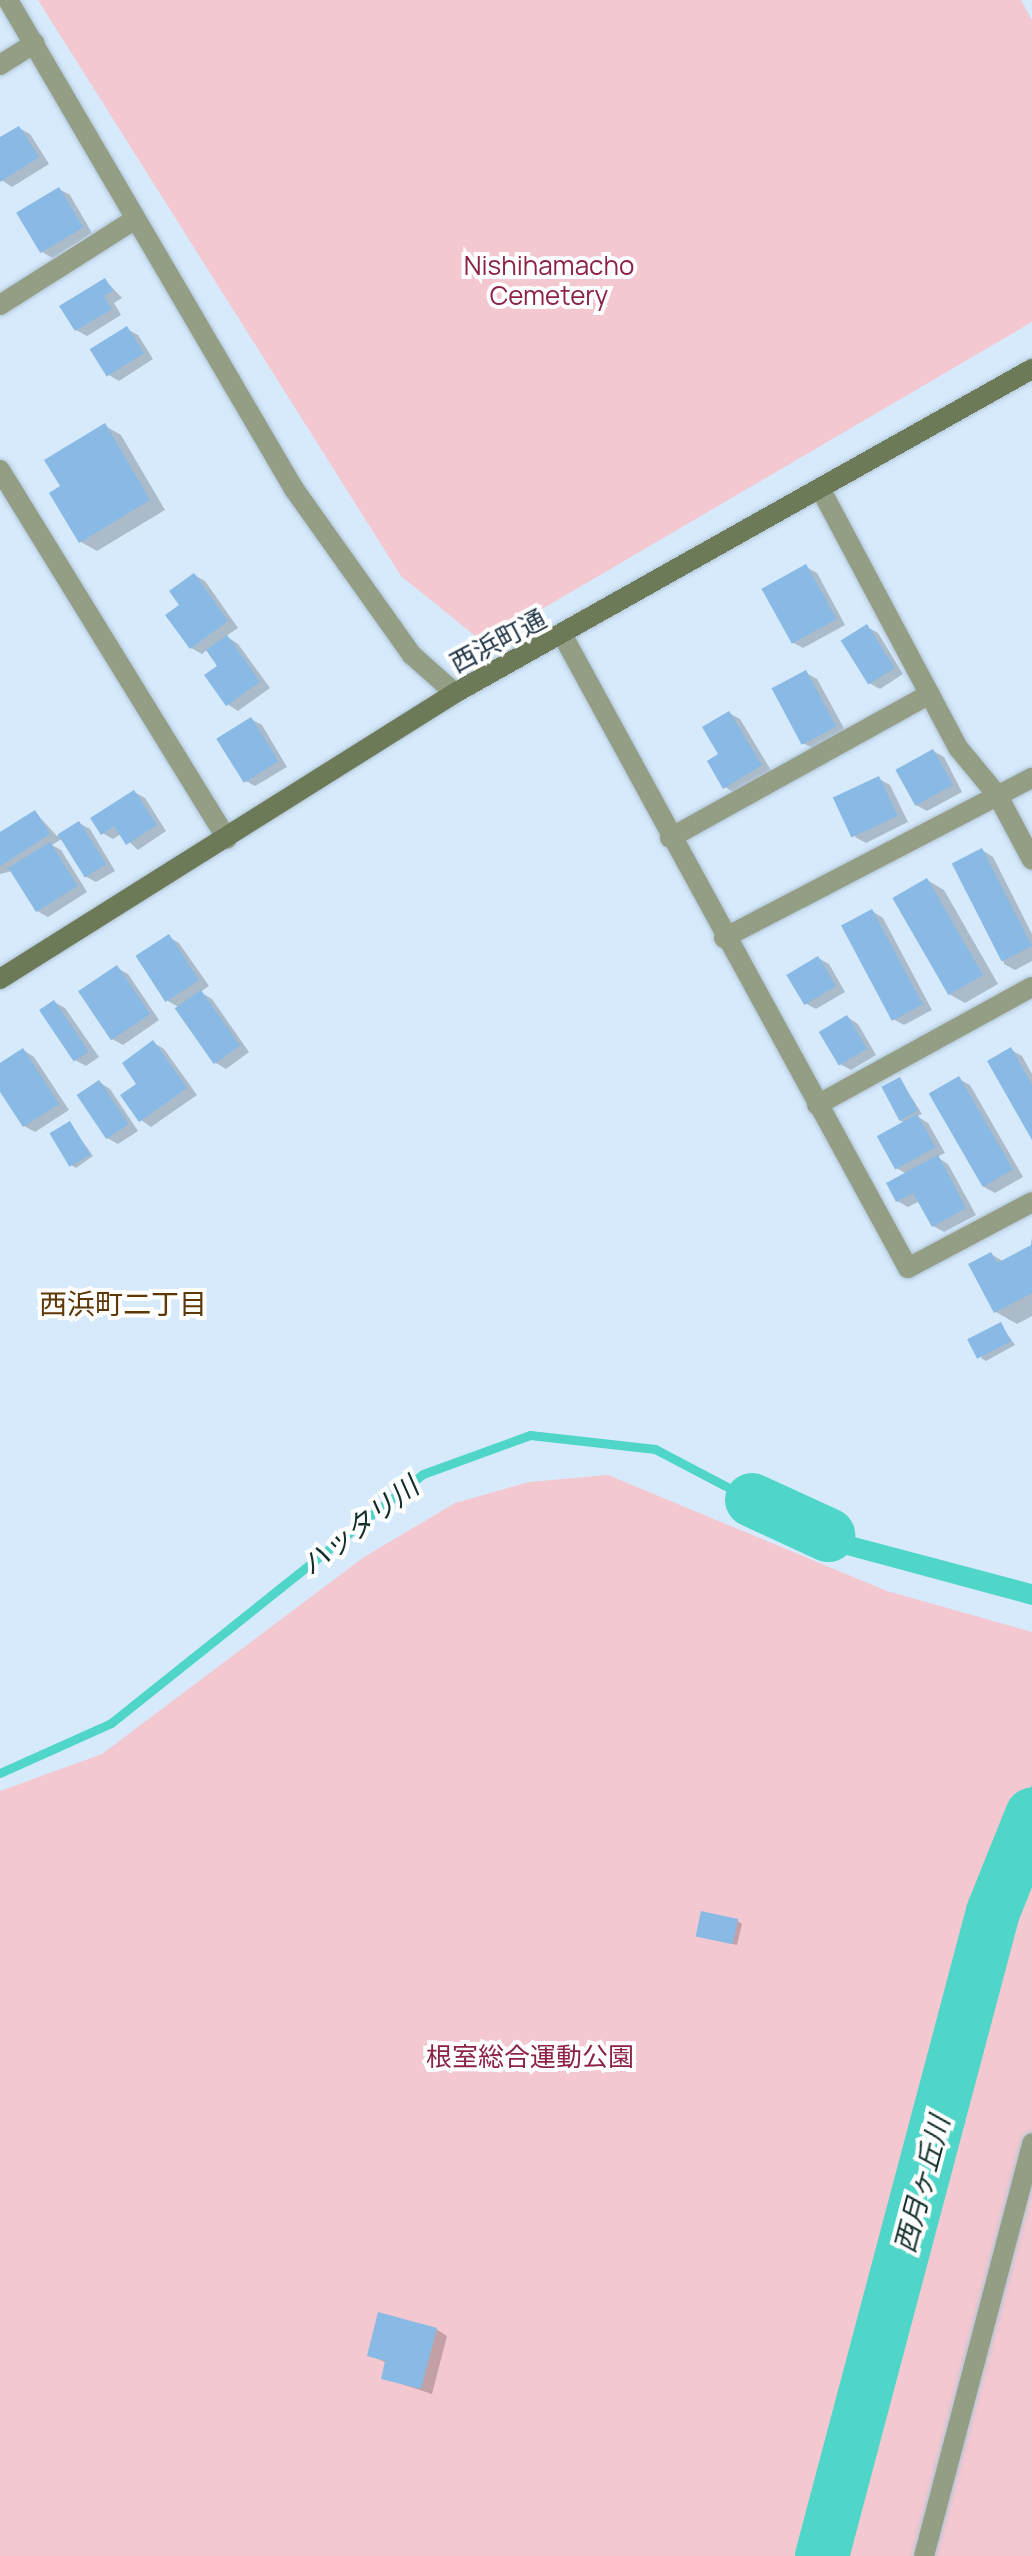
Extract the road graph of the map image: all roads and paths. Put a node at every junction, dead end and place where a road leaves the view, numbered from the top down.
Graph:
1 (8, 0) edge
2 (35, 43) junction
3 (0, 65) edge
4 (134, 220) junction
5 (0, 305) edge
6 (1032, 369) edge
7 (0, 470) edge
8 (821, 490) junction
9 (563, 636) junction
10 (455, 693) junction
11 (930, 694) junction
12 (1032, 778) edge
13 (998, 796) junction
14 (670, 838) junction
15 (227, 839) junction
16 (1032, 860) edge
17 (724, 938) junction
18 (0, 979) edge
19 (1032, 987) edge
20 (817, 1105) junction
21 (1032, 1202) edge
22 (1032, 2143) edge
23 (924, 2556) edge

1 - 2 street
2 - 3 street
2 - 4 street
4 - 5 street
4 - 10 street
6 - 8 street, 西浜町通
7 - 15 street
8 - 9 street, 西浜町通
8 - 11 street
9 - 10 street, 西浜町通
9 - 14 street
10 - 15 street, 西浜町通
11 - 13 street
11 - 14 street
12 - 13 street
13 - 16 street
13 - 17 street
14 - 17 street
15 - 18 street, 西浜町通
17 - 20 street
19 - 20 street
20 - 21 street
22 - 23 street

